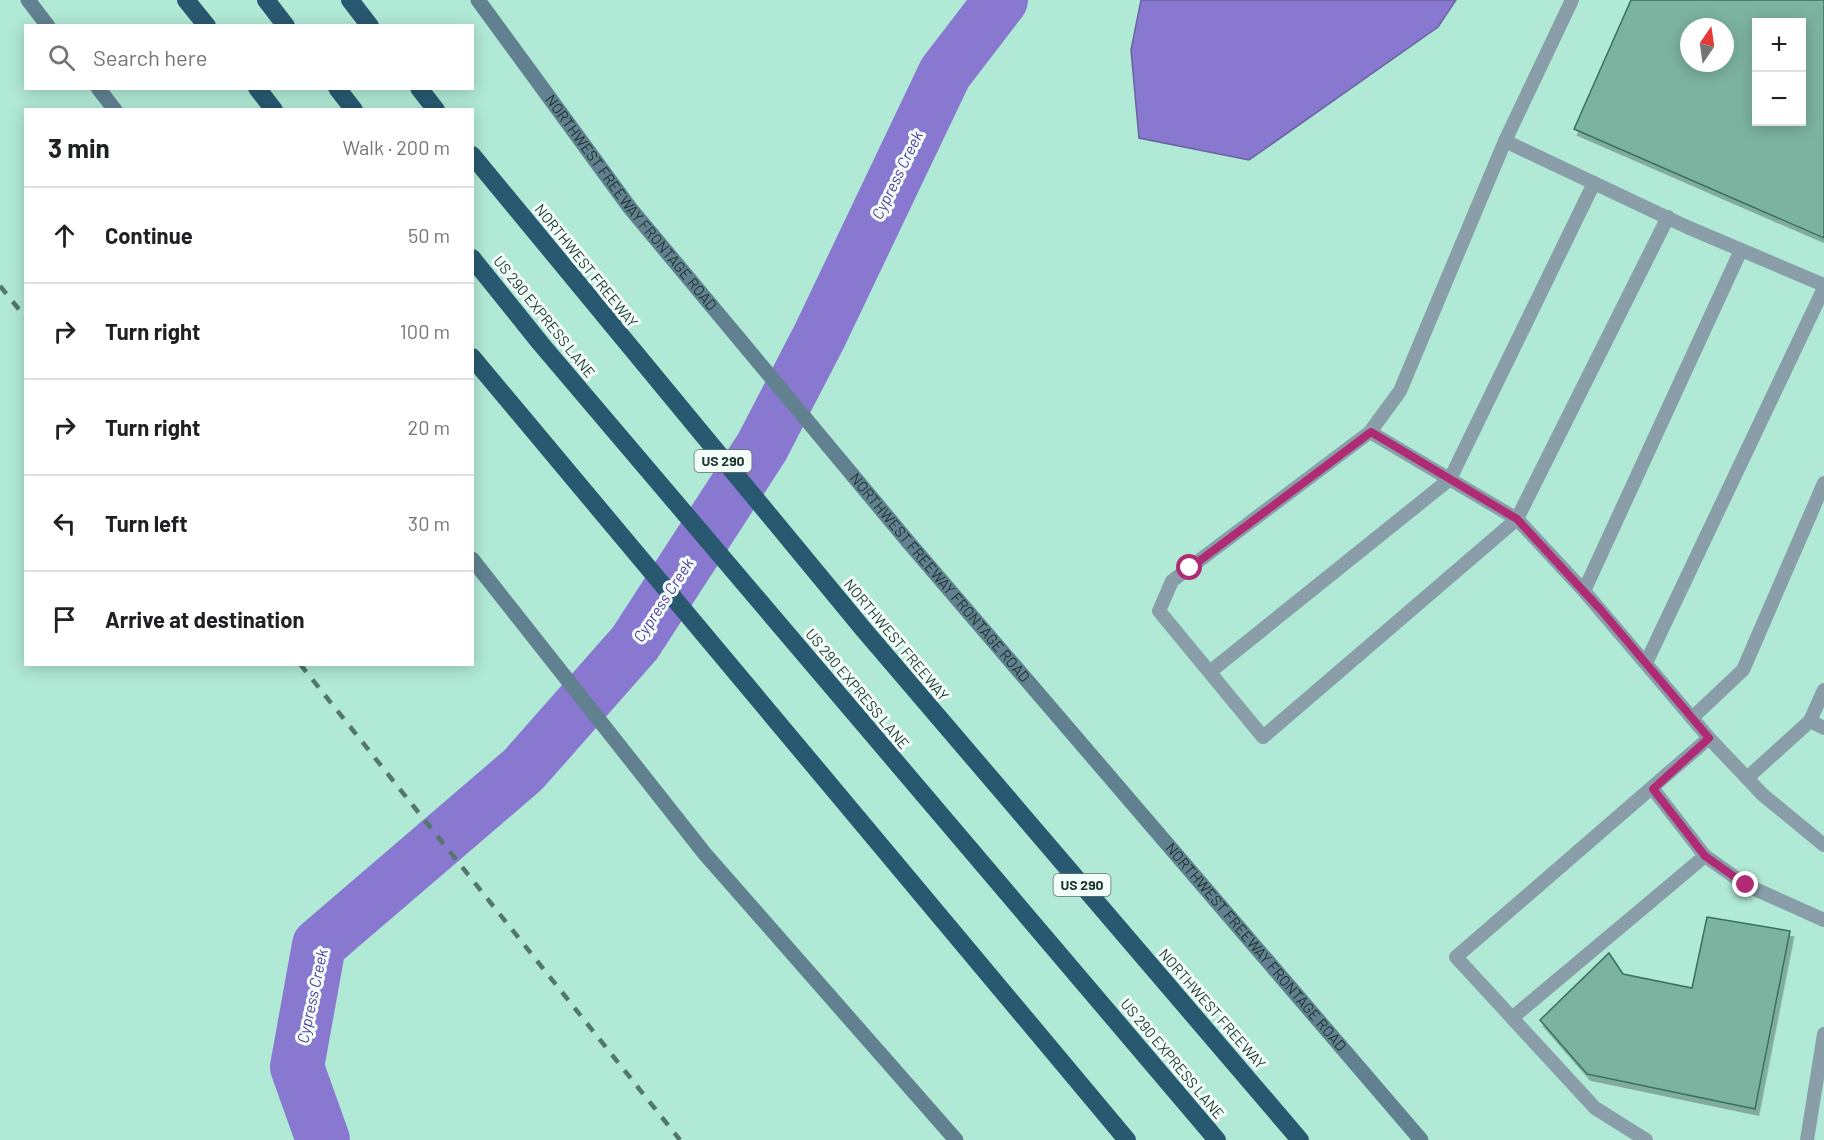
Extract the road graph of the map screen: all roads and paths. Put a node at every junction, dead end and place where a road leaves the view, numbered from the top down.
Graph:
1 (28, 0) edge
2 (186, 0) edge
3 (266, 0) edge
4 (350, 0) edge
5 (478, 0) edge
6 (1572, 0) edge
7 (46, 24) edge
8 (205, 24) edge
9 (284, 24) edge
10 (368, 24) edge
11 (100, 90) edge
12 (259, 90) edge
13 (339, 90) edge
14 (421, 90) edge
15 (113, 108) edge
16 (272, 108) edge
17 (352, 108) edge
18 (434, 108) edge
19 (1505, 141) junction
20 (474, 157) edge
21 (1594, 183) junction
22 (1668, 217) junction
23 (1741, 249) junction
24 (474, 260) edge
25 (1824, 286) edge
26 (474, 359) edge
27 (1371, 432) junction
28 (1450, 479) junction
29 (1824, 483) edge
30 (1517, 519) junction
31 (474, 562) edge
32 (1584, 591) junction
33 (1646, 663) junction
34 (1211, 671) junction
35 (1824, 690) edge
36 (1692, 718) junction
37 (1810, 721) junction
38 (1824, 728) edge
39 (1709, 738) junction
40 (1747, 778) junction
41 (1653, 789) junction
42 (1824, 845) edge
43 (1705, 856) junction
44 (1824, 920) edge
45 (1512, 1018) junction
46 (1824, 1034) edge
47 (956, 1140) edge
48 (1126, 1140) edge
49 (1217, 1140) edge
50 (1300, 1140) edge
51 (1421, 1140) edge
52 (1646, 1140) edge
53 (1807, 1140) edge

1 - 7 main road
2 - 8 highway
3 - 9 highway
4 - 10 highway
5 - 51 main road, NORTHWEST FREEWAY FRONTAGE ROAD
6 - 19 lane
11 - 15 main road
12 - 16 highway
13 - 17 highway
14 - 18 highway
19 - 21 lane
19 - 27 lane
20 - 50 highway, NORTHWEST FREEWAY / US 290
21 - 22 lane
21 - 28 lane
22 - 23 lane
22 - 30 lane
23 - 25 lane
23 - 32 lane
24 - 49 highway, US 290 EXPRESS LANE
25 - 33 lane
26 - 48 highway
27 - 28 lane
27 - 34 lane
28 - 30 lane
28 - 34 lane
29 - 36 lane
30 - 32 lane
30 - 34 lane
31 - 47 main road
32 - 33 lane
33 - 36 lane
35 - 37 lane
36 - 39 lane
37 - 38 lane
37 - 40 lane
39 - 40 lane
39 - 41 lane
40 - 42 lane
41 - 43 lane
41 - 45 lane
43 - 44 lane
43 - 45 lane
45 - 52 lane
46 - 53 lane

